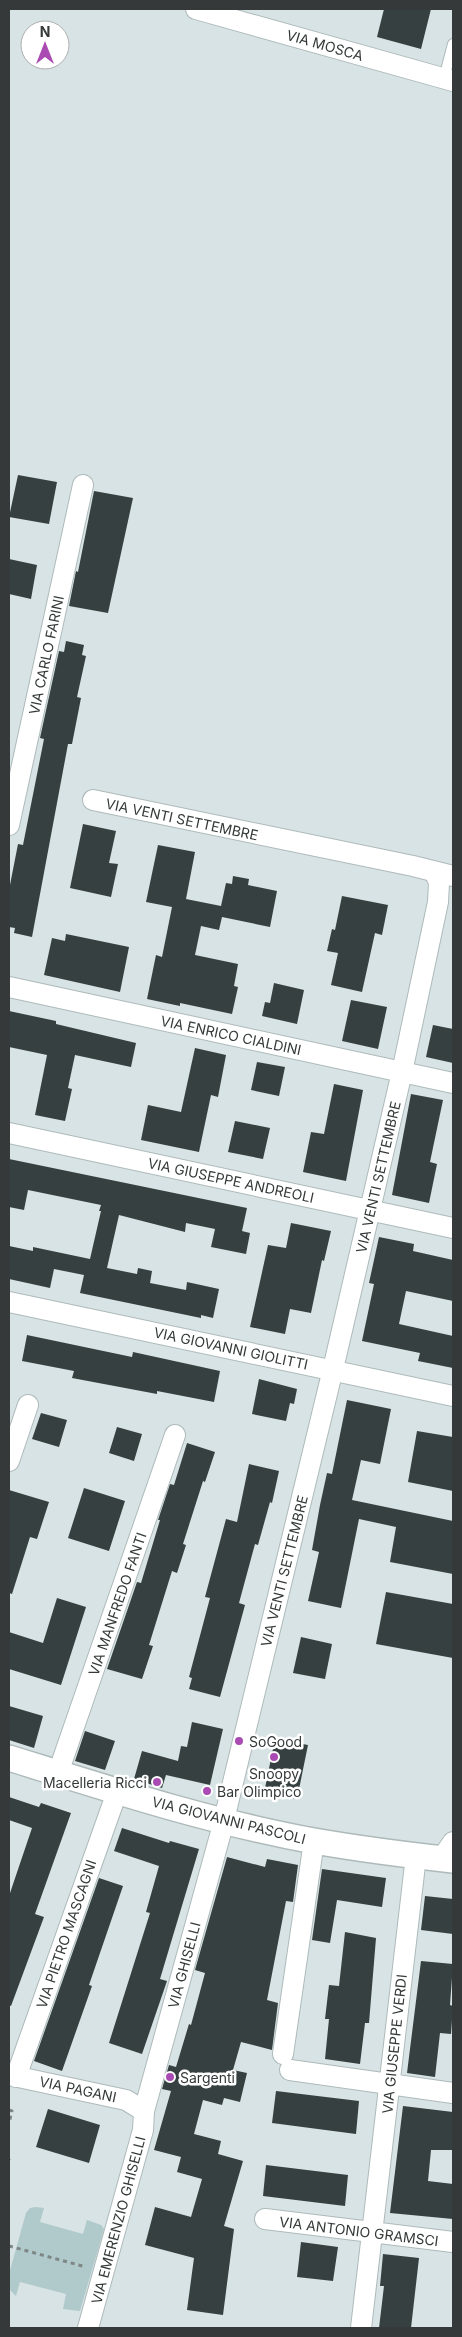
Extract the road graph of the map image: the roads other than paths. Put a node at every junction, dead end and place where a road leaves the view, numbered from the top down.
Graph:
1 (196, 9) edge
2 (453, 44) edge
3 (449, 79) edge
4 (83, 485) dead end
5 (92, 800) dead end
6 (9, 825) edge
7 (444, 875) edge
8 (9, 987) edge
9 (402, 1072) junction
10 (453, 1083) edge
11 (9, 1133) edge
12 (370, 1210) junction
13 (453, 1228) edge
14 (9, 1302) edge
15 (333, 1369) junction
16 (453, 1396) edge
17 (28, 1405) dead end
18 (175, 1435) dead end
19 (9, 1461) edge
20 (9, 1758) edge
21 (58, 1773) junction
22 (117, 1792) junction
23 (223, 1820) junction
24 (314, 1841) junction
25 (449, 1854) edge
26 (416, 1856) junction
27 (13, 2076) edge
28 (390, 2084) junction
29 (453, 2093) edge
30 (144, 2110) junction
31 (265, 2219) dead end
32 (374, 2232) junction
33 (453, 2242) edge
34 (88, 2328) edge
35 (362, 2328) edge

1 - 3 street, VIA MOSCA
2 - 3 lane
4 - 6 street, VIA CARLO FARINI
5 - 7 street, VIA VENTI SETTEMBRE
7 - 9 street, VIA VENTI SETTEMBRE
8 - 9 street, VIA ENRICO CIALDINI
9 - 10 street, VIA ENRICO CIALDINI
9 - 12 street, VIA VENTI SETTEMBRE
11 - 12 street, VIA GIUSEPPE ANDREOLI
12 - 13 street, VIA GIUSEPPE ANDREOLI
12 - 15 street, VIA VENTI SETTEMBRE
14 - 15 street, VIA GIOVANNI GIOLITTI
15 - 16 street, VIA GIOVANNI GIOLITTI
15 - 23 street, VIA VENTI SETTEMBRE
17 - 19 street
18 - 21 street, VIA MANFREDO FANTI
20 - 21 street, VIA GIOVANNI PASCOLI
21 - 22 street, VIA GIOVANNI PASCOLI
22 - 23 street, VIA GIOVANNI PASCOLI
22 - 27 street, VIA PIETRO MASCAGNI
23 - 24 street, VIA GIOVANNI PASCOLI
23 - 30 street, VIA GHISELLI
24 - 26 street, VIA GIOVANNI PASCOLI
24 - 28 street
25 - 26 street, VIA GIOVANNI PASCOLI
26 - 28 street, VIA GIUSEPPE VERDI
27 - 30 street, VIA PAGANI
28 - 29 street
28 - 32 street, VIA GIUSEPPE VERDI
30 - 34 street, VIA EMERENZIO GHISELLI
31 - 32 street, VIA ANTONIO GRAMSCI
32 - 33 street, VIA ANTONIO GRAMSCI
32 - 35 street, VIA GIUSEPPE VERDI

